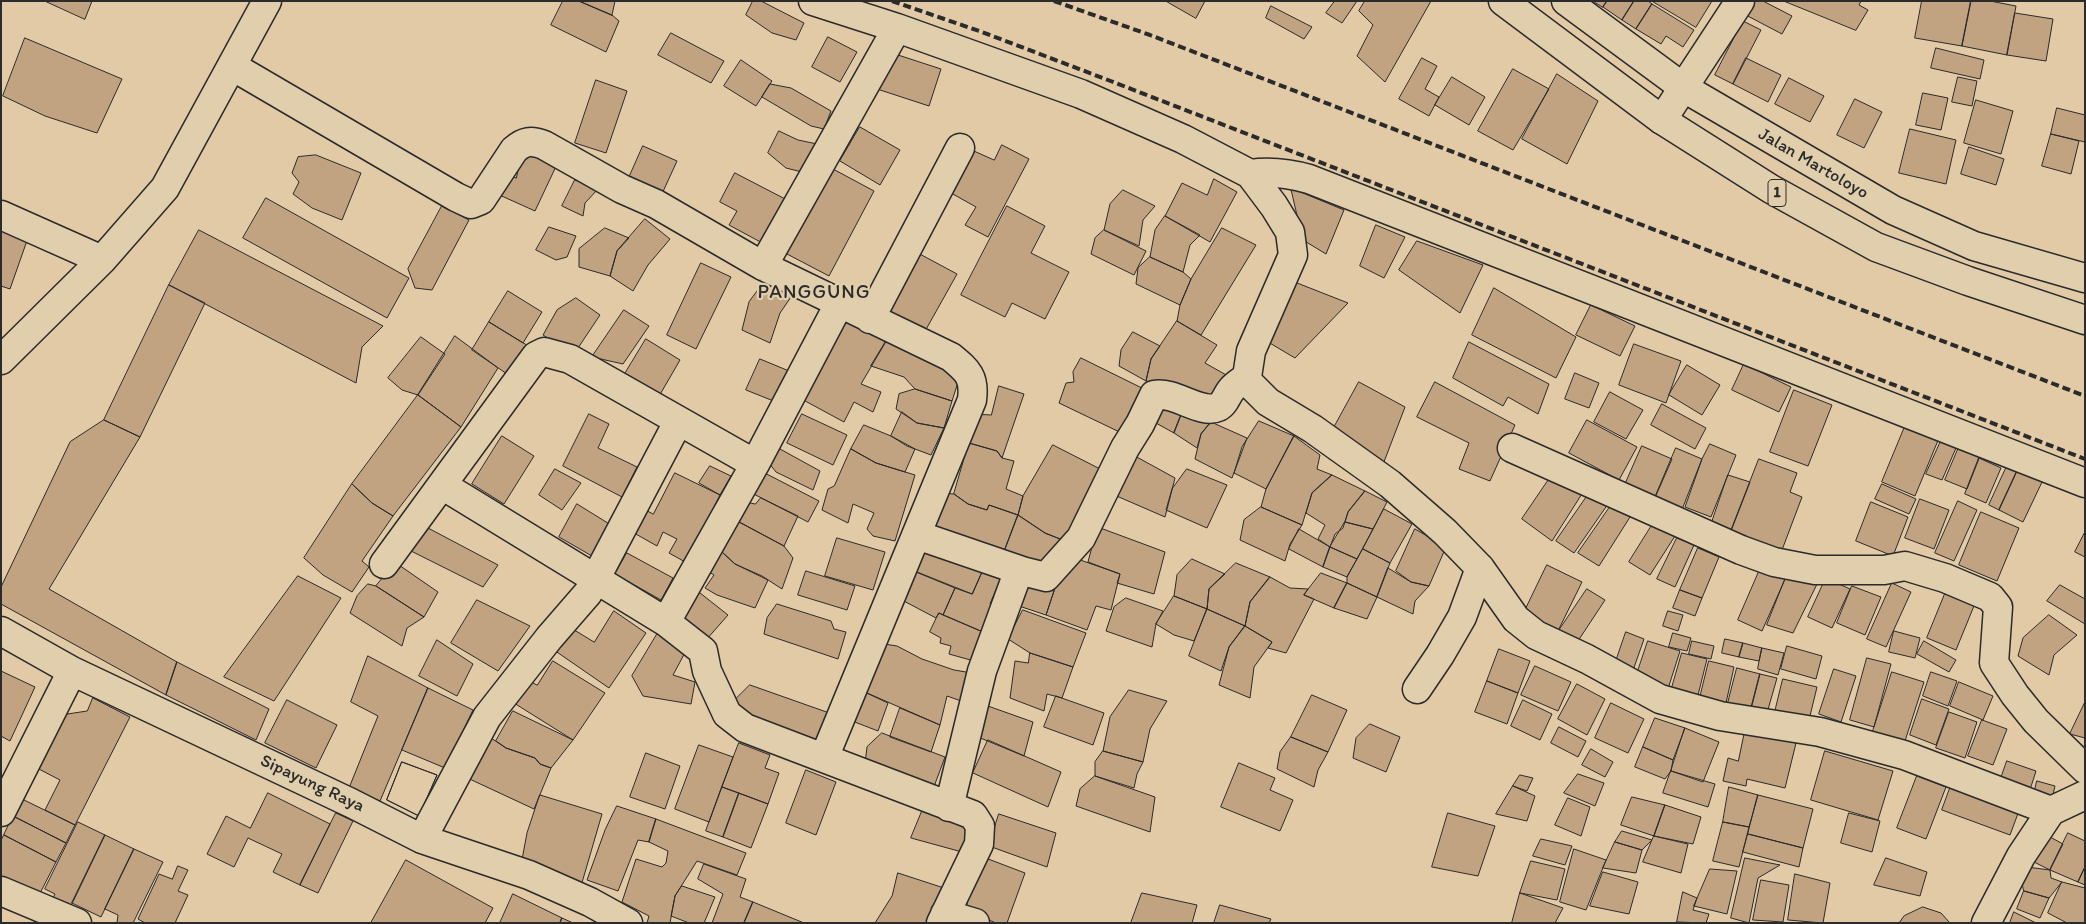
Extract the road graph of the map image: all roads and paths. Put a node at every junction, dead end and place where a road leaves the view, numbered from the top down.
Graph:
1 (267, 1) edge
2 (813, 1) edge
3 (1503, 1) edge
4 (1566, 1) edge
5 (1740, 1) edge
6 (897, 28) junction
7 (232, 66) junction
8 (1684, 88) junction
9 (1662, 120) junction
10 (960, 148) dead end
11 (1250, 174) junction
12 (1, 216) edge
13 (102, 260) junction
14 (763, 266) junction
15 (2050, 269) junction
16 (2085, 278) edge
17 (839, 304) junction
18 (2038, 305) junction
19 (870, 319) junction
20 (2085, 320) edge
21 (1, 360) edge
22 (1247, 377) junction
23 (678, 422) junction
24 (1512, 448) dead end
25 (755, 464) junction
26 (2085, 482) edge
27 (442, 485) junction
28 (917, 535) junction
29 (384, 564) dead end
30 (1480, 568) junction
31 (1022, 571) junction
32 (594, 580) junction
33 (666, 622) junction
34 (1, 631) edge
35 (72, 671) junction
36 (1417, 689) dead end
37 (824, 758) junction
38 (2085, 769) edge
39 (2085, 795) edge
40 (949, 807) junction
41 (2051, 810) junction
42 (1, 812) edge
43 (422, 839) junction
44 (1, 891) edge
45 (943, 918) edge
46 (77, 923) edge
47 (628, 923) edge
48 (976, 923) edge
49 (1986, 923) edge

1 - 7 main road
2 - 6 main road
3 - 9 main road, 1
4 - 8 main road, Jalan Martoloyo
5 - 8 main road
6 - 11 main road
6 - 14 main road
7 - 13 main road
7 - 14 main road
8 - 9 main road
8 - 15 main road, Jalan Martoloyo
9 - 18 main road, 1
10 - 19 main road
11 - 22 main road
11 - 26 main road
12 - 13 main road
13 - 21 main road
14 - 17 main road
15 - 16 main road, Jalan Martoloyo
15 - 18 main road
17 - 19 main road
17 - 25 main road
18 - 20 main road, 1
19 - 28 main road
22 - 30 main road
22 - 31 main road
23 - 25 main road
23 - 27 main road
23 - 32 main road
24 - 38 main road
25 - 33 main road
27 - 29 main road
27 - 32 main road
28 - 31 main road
28 - 37 main road
30 - 36 main road
30 - 41 main road
31 - 40 main road
32 - 33 main road
32 - 43 main road
33 - 37 main road
34 - 35 main road, Sipayung Raya
35 - 42 main road
35 - 43 main road, Sipayung Raya
37 - 40 main road
39 - 41 main road
40 - 45 main road
41 - 49 main road
43 - 47 main road, Sipayung Raya
44 - 46 main road
45 - 48 main road

